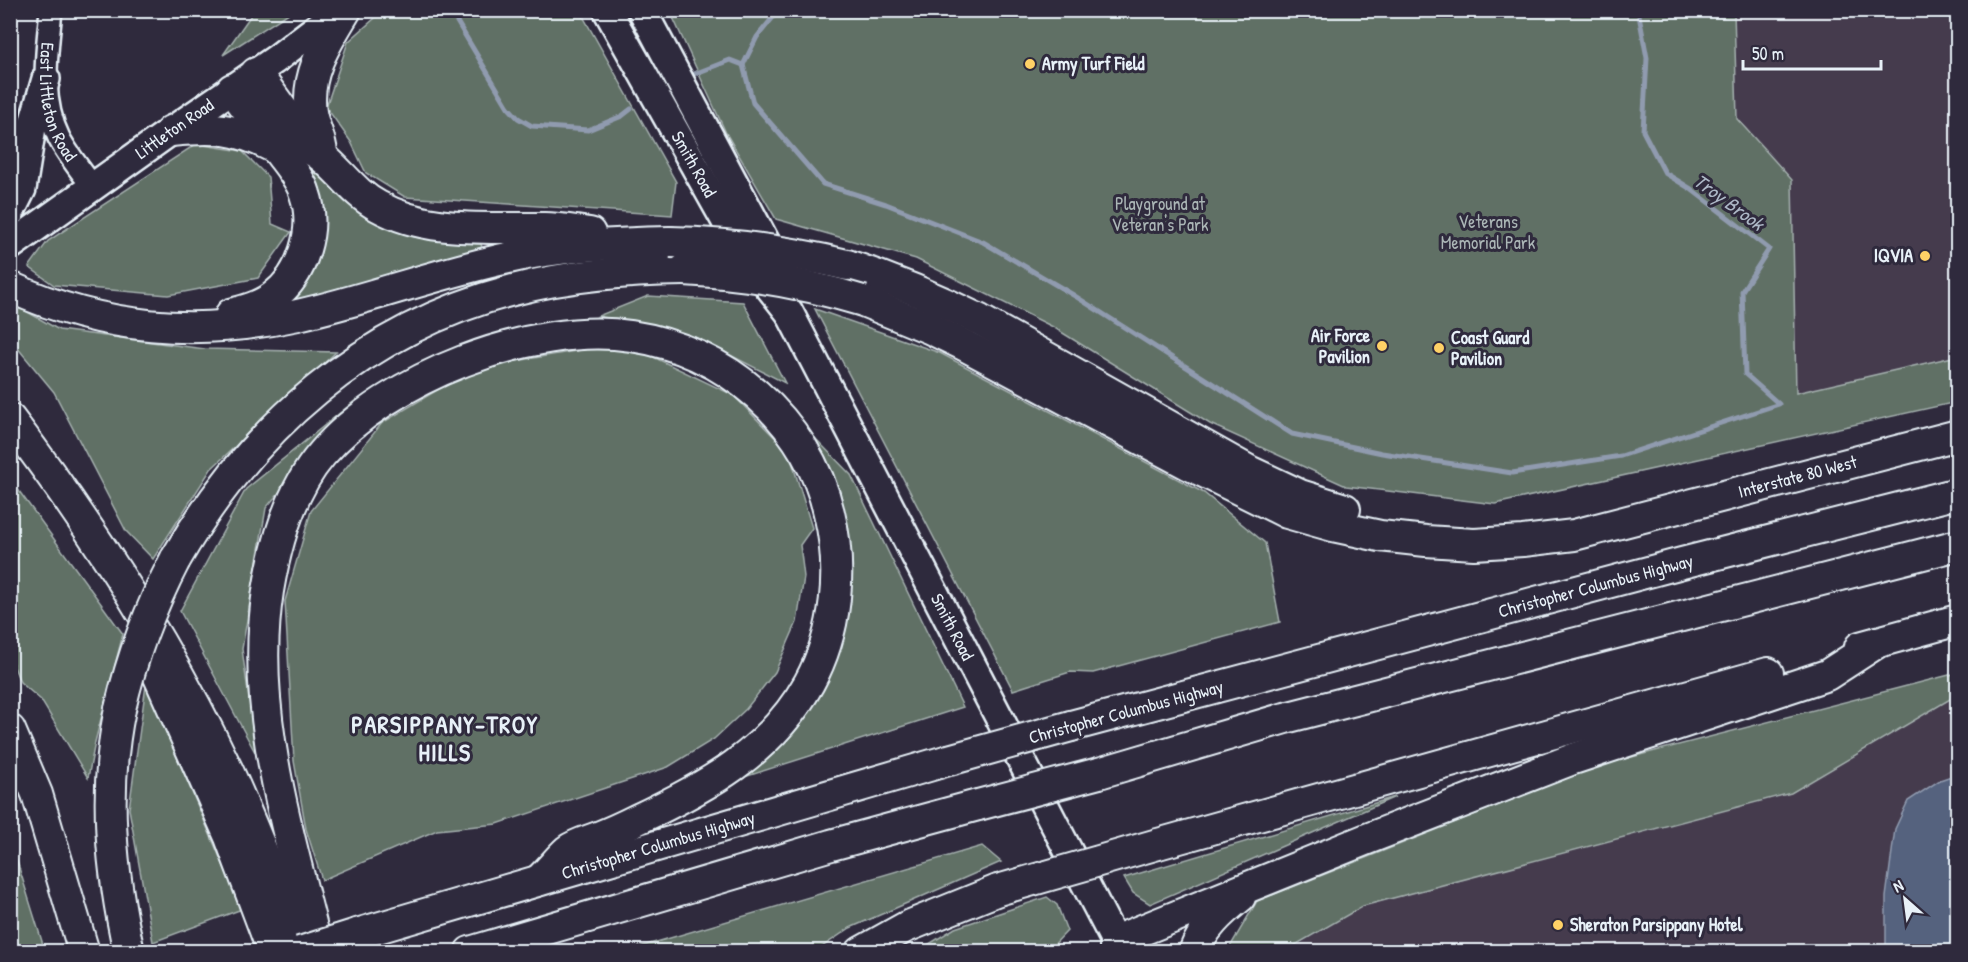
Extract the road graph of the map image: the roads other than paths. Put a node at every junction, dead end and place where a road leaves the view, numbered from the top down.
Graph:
1 (51, 10) edge
2 (340, 10) edge
3 (346, 10) edge
4 (607, 10) edge
5 (642, 10) edge
6 (46, 79) junction
7 (244, 81) junction
8 (171, 131) junction
9 (276, 148) junction
10 (322, 156) junction
11 (93, 187) junction
12 (10, 213) edge
13 (670, 242) junction
14 (10, 246) edge
15 (12, 287) edge
16 (789, 312) junction
17 (115, 322) junction
18 (10, 419) edge
19 (1958, 435) edge
20 (1958, 493) edge
21 (1637, 517) junction
22 (1958, 545) edge
23 (133, 597) junction
24 (1958, 620) edge
25 (1878, 642) junction
26 (10, 730) edge
27 (539, 880) junction
28 (1263, 881) junction
29 (127, 940) edge
30 (83, 947) edge
31 (1117, 949) edge
32 (273, 951) edge
33 (301, 951) edge
34 (318, 951) edge
35 (470, 951) edge
36 (861, 951) edge
37 (1194, 951) edge

1 - 6 street, East Littleton Road
2 - 7 main road, Littleton Road
3 - 10 highway
4 - 16 main road, Smith Road
5 - 16 main road, Smith Road
6 - 11 street, East Littleton Road
6 - 12 main road
7 - 8 main road, Littleton Road
7 - 9 highway
7 - 10 highway
8 - 9 highway
8 - 11 main road, Littleton Road
9 - 17 highway
10 - 13 highway
11 - 14 main road, Littleton Road
13 - 17 highway
13 - 21 highway, bridge
15 - 17 highway
16 - 31 main road, Smith Road
18 - 23 highway
19 - 21 highway, Interstate 80 West
20 - 27 highway, Christopher Columbus Highway, bridge
21 - 29 highway, bridge
22 - 35 highway, bridge
23 - 32 highway
23 - 33 highway
24 - 25 highway
25 - 28 highway
25 - 36 highway, bridge
26 - 30 highway
27 - 33 highway, Christopher Columbus Highway, bridge
27 - 34 highway
28 - 31 highway
28 - 37 highway

